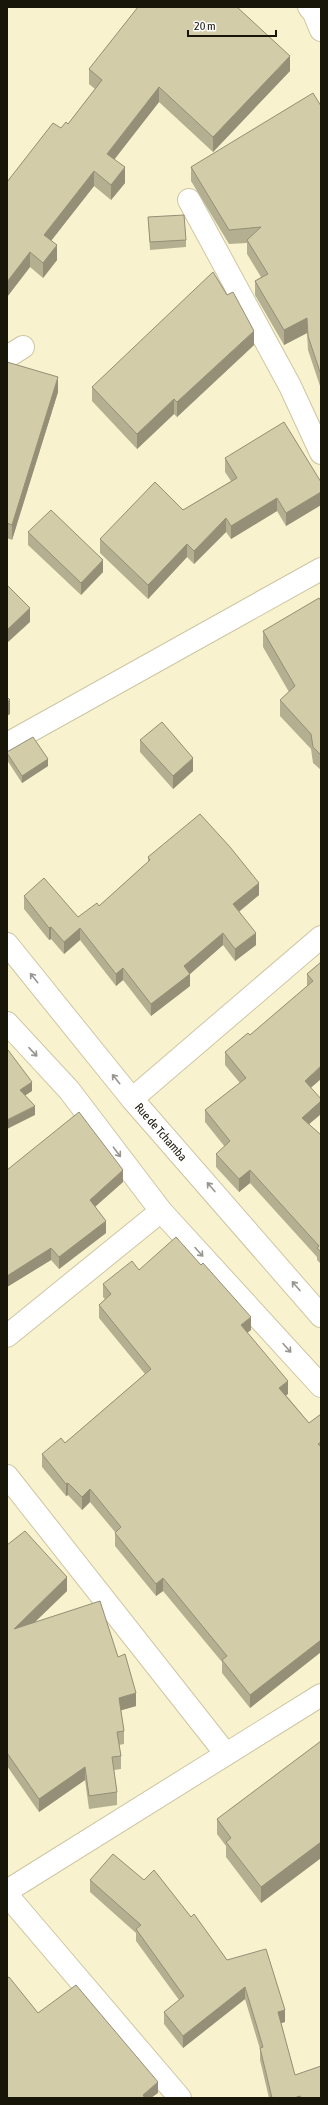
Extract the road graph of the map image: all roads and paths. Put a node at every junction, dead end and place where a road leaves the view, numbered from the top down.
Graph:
1 (189, 200) dead end
2 (321, 453) edge
3 (321, 569) edge
4 (7, 744) edge
5 (321, 937) edge
6 (7, 944) edge
7 (7, 1023) edge
8 (132, 1099) junction
9 (161, 1211) junction
10 (321, 1316) edge
11 (7, 1336) edge
12 (320, 1384) edge
13 (7, 1476) edge
14 (321, 1695) edge
15 (226, 1754) junction
16 (7, 1891) edge
17 (7, 1895) edge
18 (180, 2098) edge

1 - 2 street
3 - 4 street
5 - 8 street
8 -> 6 street, Rue de Tchamba
7 -> 9 street
10 -> 8 street, Rue de Tchamba
9 - 11 street
9 -> 12 street
13 - 15 street
14 - 15 street
15 - 16 street
17 - 18 street

